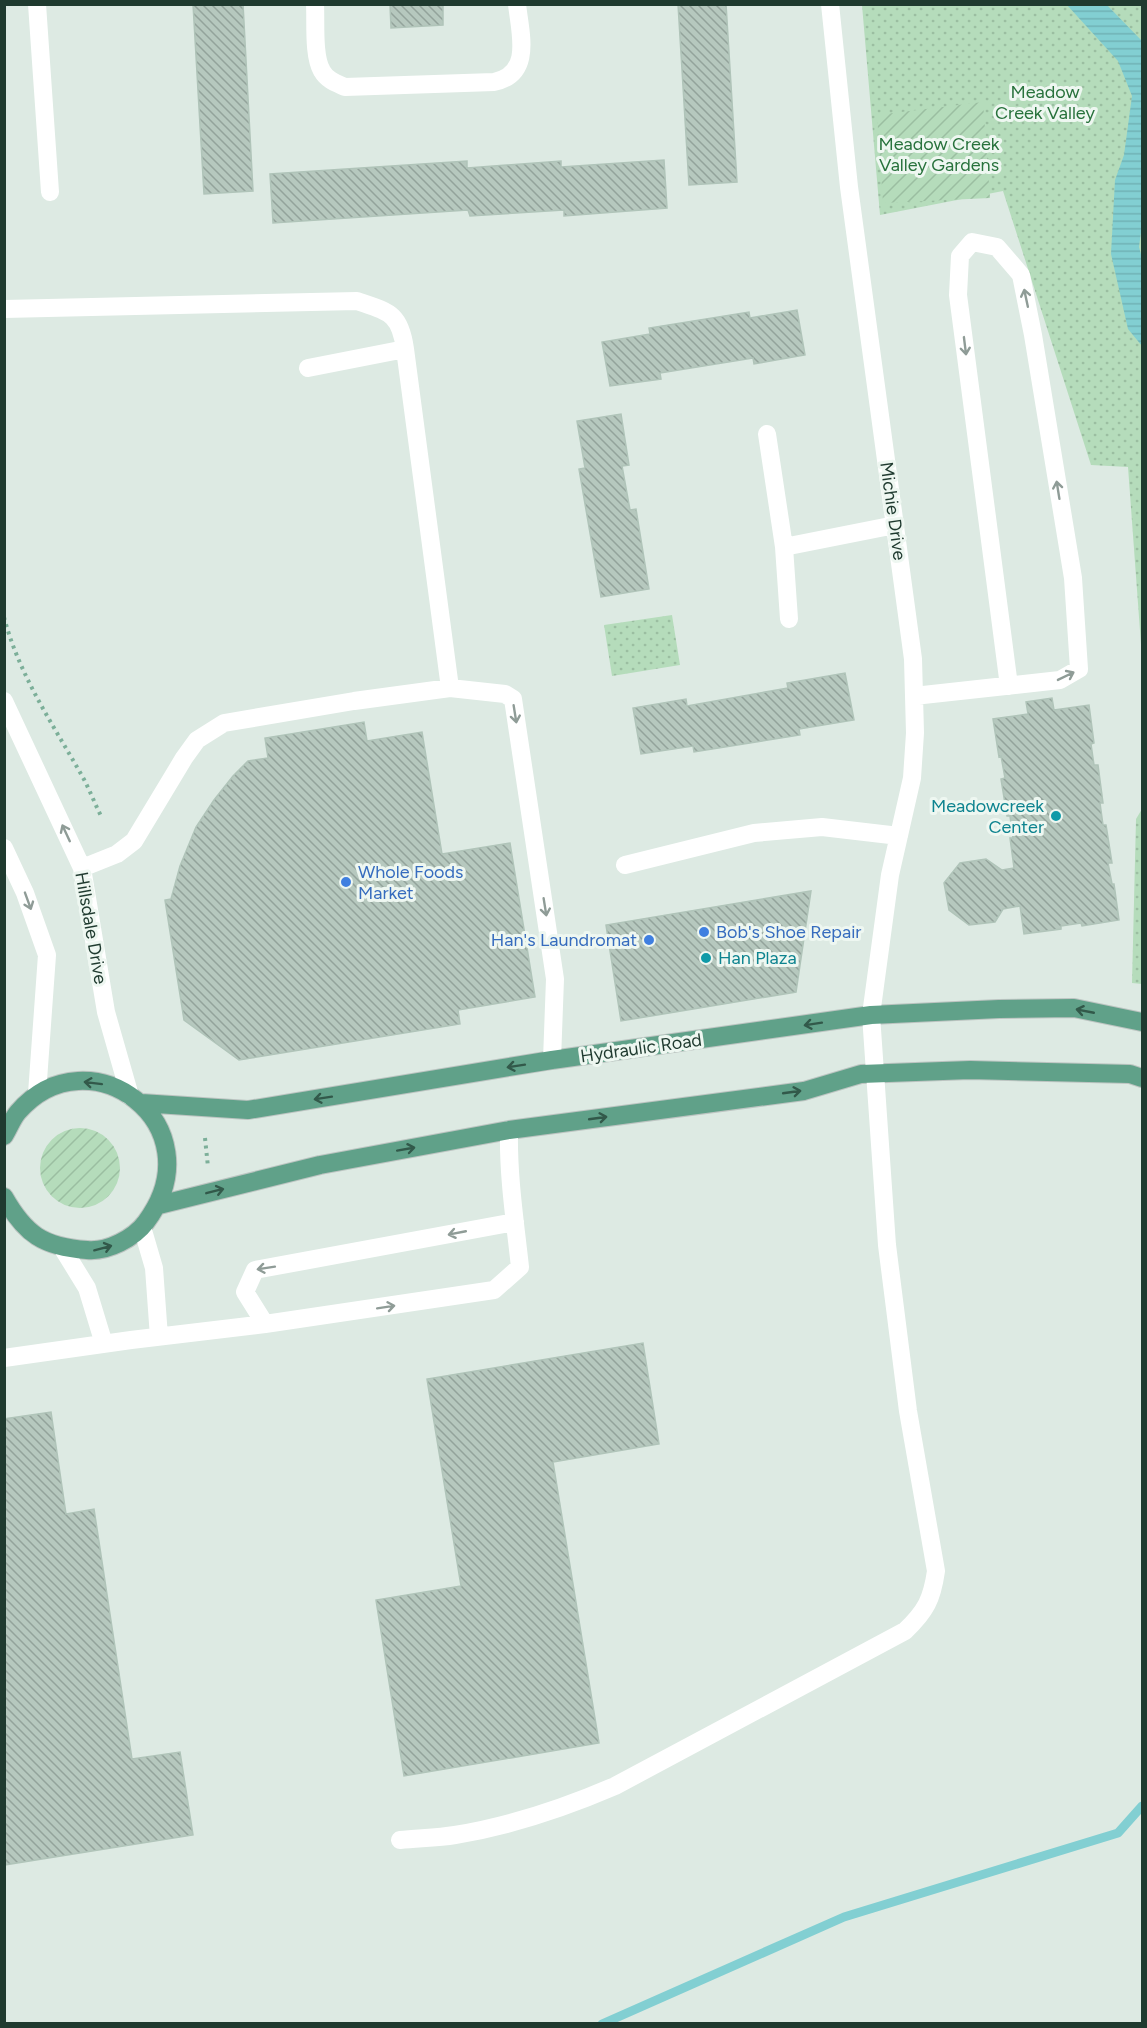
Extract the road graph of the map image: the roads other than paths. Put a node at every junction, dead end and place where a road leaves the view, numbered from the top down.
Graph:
1 (37, 4) edge
2 (315, 4) edge
3 (517, 4) edge
4 (830, 4) edge
5 (50, 192) dead end
6 (4, 309) edge
7 (405, 349) junction
8 (308, 368) dead end
9 (767, 434) dead end
10 (895, 525) junction
11 (784, 547) junction
12 (789, 619) dead end
13 (1009, 686) junction
14 (450, 688) junction
15 (914, 696) junction
16 (4, 701) edge
17 (899, 836) junction
18 (4, 848) edge
19 (626, 865) dead end
20 (82, 868) junction
21 (871, 1015) junction
22 (1143, 1022) edge
23 (552, 1060) junction
24 (875, 1072) junction
25 (1143, 1078) edge
26 (37, 1094) junction
27 (135, 1099) junction
28 (11, 1116) edge
29 (509, 1130) junction
30 (4, 1136) edge
31 (4, 1197) edge
32 (159, 1205) junction
33 (4, 1222) edge
34 (515, 1222) junction
35 (142, 1227) junction
36 (37, 1238) junction
37 (63, 1249) junction
38 (265, 1324) junction
39 (159, 1337) junction
40 (104, 1344) junction
41 (4, 1358) edge
42 (400, 1840) dead end

1 - 5 street
2 - 3 street
4 - 10 street, Michie Drive
6 - 7 street
7 - 8 street
7 - 14 street
9 - 11 street
10 - 11 street
10 - 15 street, Michie Drive
11 - 12 street
13 -> 13 street
13 - 15 street
14 - 20 street
14 -> 23 street
15 - 17 street, Michie Drive
20 -> 16 street, Hillsdale Drive
17 - 19 street
17 - 21 street, Michie Drive
18 -> 26 street
20 - 27 street, Hillsdale Drive
22 -> 21 main road, Hydraulic Road
21 -> 23 main road, Hydraulic Road
21 - 24 street, Michie Drive
23 -> 27 main road, Hydraulic Road
24 - 25 main road
29 -> 24 main road
24 - 42 street, Michie Drive
27 -> 26 main road, Hydraulic Road
26 - 28 main road, Hydraulic Road
27 - 32 main road
28 - 30 main road, Hydraulic Road
32 -> 29 main road
29 - 34 street
31 - 36 main road
32 - 35 main road
33 - 36 main road
38 -> 34 street
34 -> 38 street
37 -> 35 main road
35 - 39 street
36 - 37 main road
37 - 40 street
38 - 39 street
39 - 40 street
40 - 41 street

